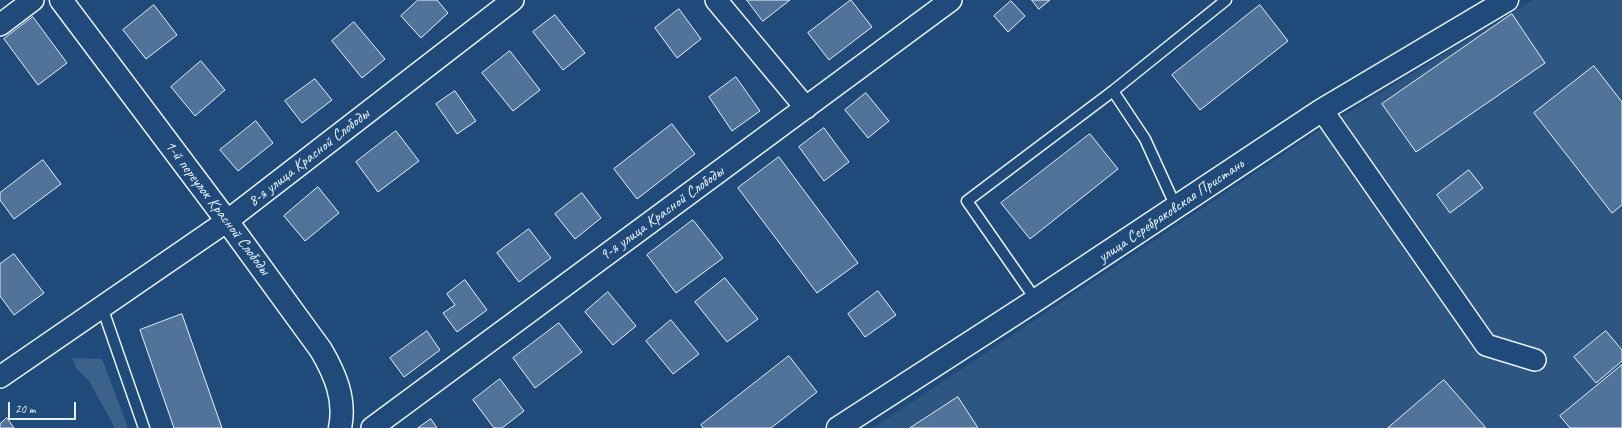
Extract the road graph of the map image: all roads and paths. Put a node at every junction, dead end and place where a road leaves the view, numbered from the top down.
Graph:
1 (33, 0) edge
2 (61, 0) edge
3 (513, 0) edge
4 (716, 0) edge
5 (951, 0) edge
6 (1226, 0) edge
7 (1507, 0) edge
8 (0, 25) edge
9 (1113, 92) junction
10 (806, 108) junction
11 (1322, 110) junction
12 (1176, 207) junction
13 (227, 221) junction
14 (1036, 300) junction
15 (102, 307) junction
16 (1535, 360) dead end
17 (0, 377) edge
18 (144, 428) edge
19 (340, 428) edge
20 (372, 428) edge
21 (838, 428) edge

1 - 8 street
2 - 13 street, 1-й переулок Красной Слободы
3 - 13 street, 8-я улица Красной Слободы
4 - 10 street
5 - 10 street, 9-я улица Красной Слободы
6 - 9 lane
7 - 11 street, улица Серебряковская Пристань
9 - 12 lane
9 - 14 lane
10 - 20 street, 9-я улица Красной Слободы
11 - 12 street, улица Серебряковская Пристань
11 - 16 street
12 - 14 street, улица Серебряковская Пристань
13 - 15 street, 8-я улица Красной Слободы
13 - 19 street, 1-й переулок Красной Слободы
14 - 21 street, улица Серебряковская Пристань
15 - 17 street, 8-я улица Красной Слободы
15 - 18 lane

